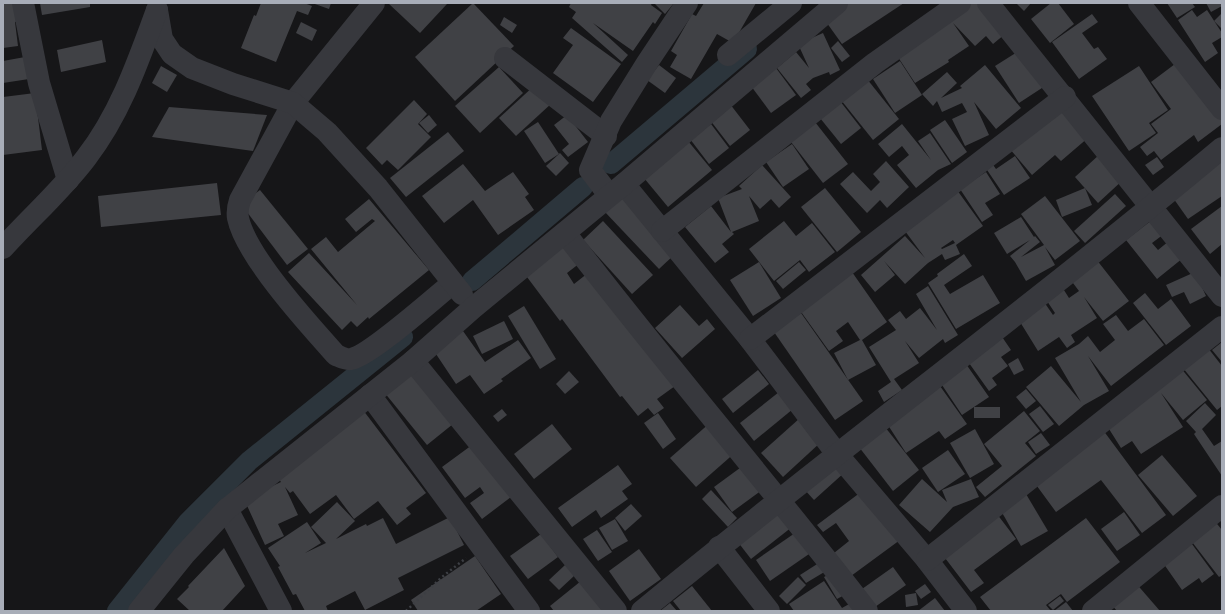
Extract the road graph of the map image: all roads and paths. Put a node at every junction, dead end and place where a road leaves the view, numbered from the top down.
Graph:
1 (23, 3) edge
2 (374, 3) edge
3 (688, 3) edge
4 (791, 3) edge
5 (837, 3) edge
6 (960, 3) edge
7 (988, 3) edge
8 (1139, 3) edge
9 (157, 6) edge
10 (728, 55) dead end
11 (505, 58) dead end
12 (1218, 95) edge
13 (1065, 97) junction
14 (293, 103) junction
15 (606, 136) junction
16 (1222, 148) edge
17 (68, 180) junction
18 (617, 189) junction
19 (1151, 207) junction
20 (662, 231) junction
21 (565, 233) junction
22 (3, 248) edge
23 (453, 283) junction
24 (1222, 296) edge
25 (473, 308) junction
26 (1222, 327) edge
27 (750, 340) junction
28 (413, 361) junction
29 (370, 395) junction
30 (837, 454) junction
31 (779, 499) junction
32 (1222, 506) edge
33 (227, 509) junction
34 (480, 546) junction
35 (719, 547) junction
36 (927, 560) junction
37 (139, 611) edge
38 (281, 611) edge
39 (406, 611) edge
40 (529, 611) edge
41 (616, 611) edge
42 (642, 611) edge
43 (769, 611) edge
44 (867, 611) edge
45 (966, 611) edge
46 (1093, 611) edge

1 - 17 street
2 - 14 street
3 - 15 street
4 - 10 street
5 - 18 street
6 - 20 street
7 - 13 street
8 - 12 street
9 - 14 street
9 - 17 street
11 - 15 street
13 - 19 street
13 - 27 street
14 - 23 street
14 - 23 street
15 - 18 street
16 - 19 street
17 - 22 street
18 - 20 street
18 - 21 street
19 - 24 street
19 - 30 street
20 - 27 street
21 - 25 street
21 - 31 street
23 - 25 street
25 - 28 street
26 - 36 street
27 - 30 street
28 - 29 street
28 - 41 street
29 - 33 street
29 - 34 street
30 - 31 street
30 - 36 street
31 - 35 street
31 - 44 street
32 - 46 street
33 - 37 street
33 - 38 street
34 - 39 path
34 - 40 street
35 - 42 street
35 - 43 street
36 - 45 street

